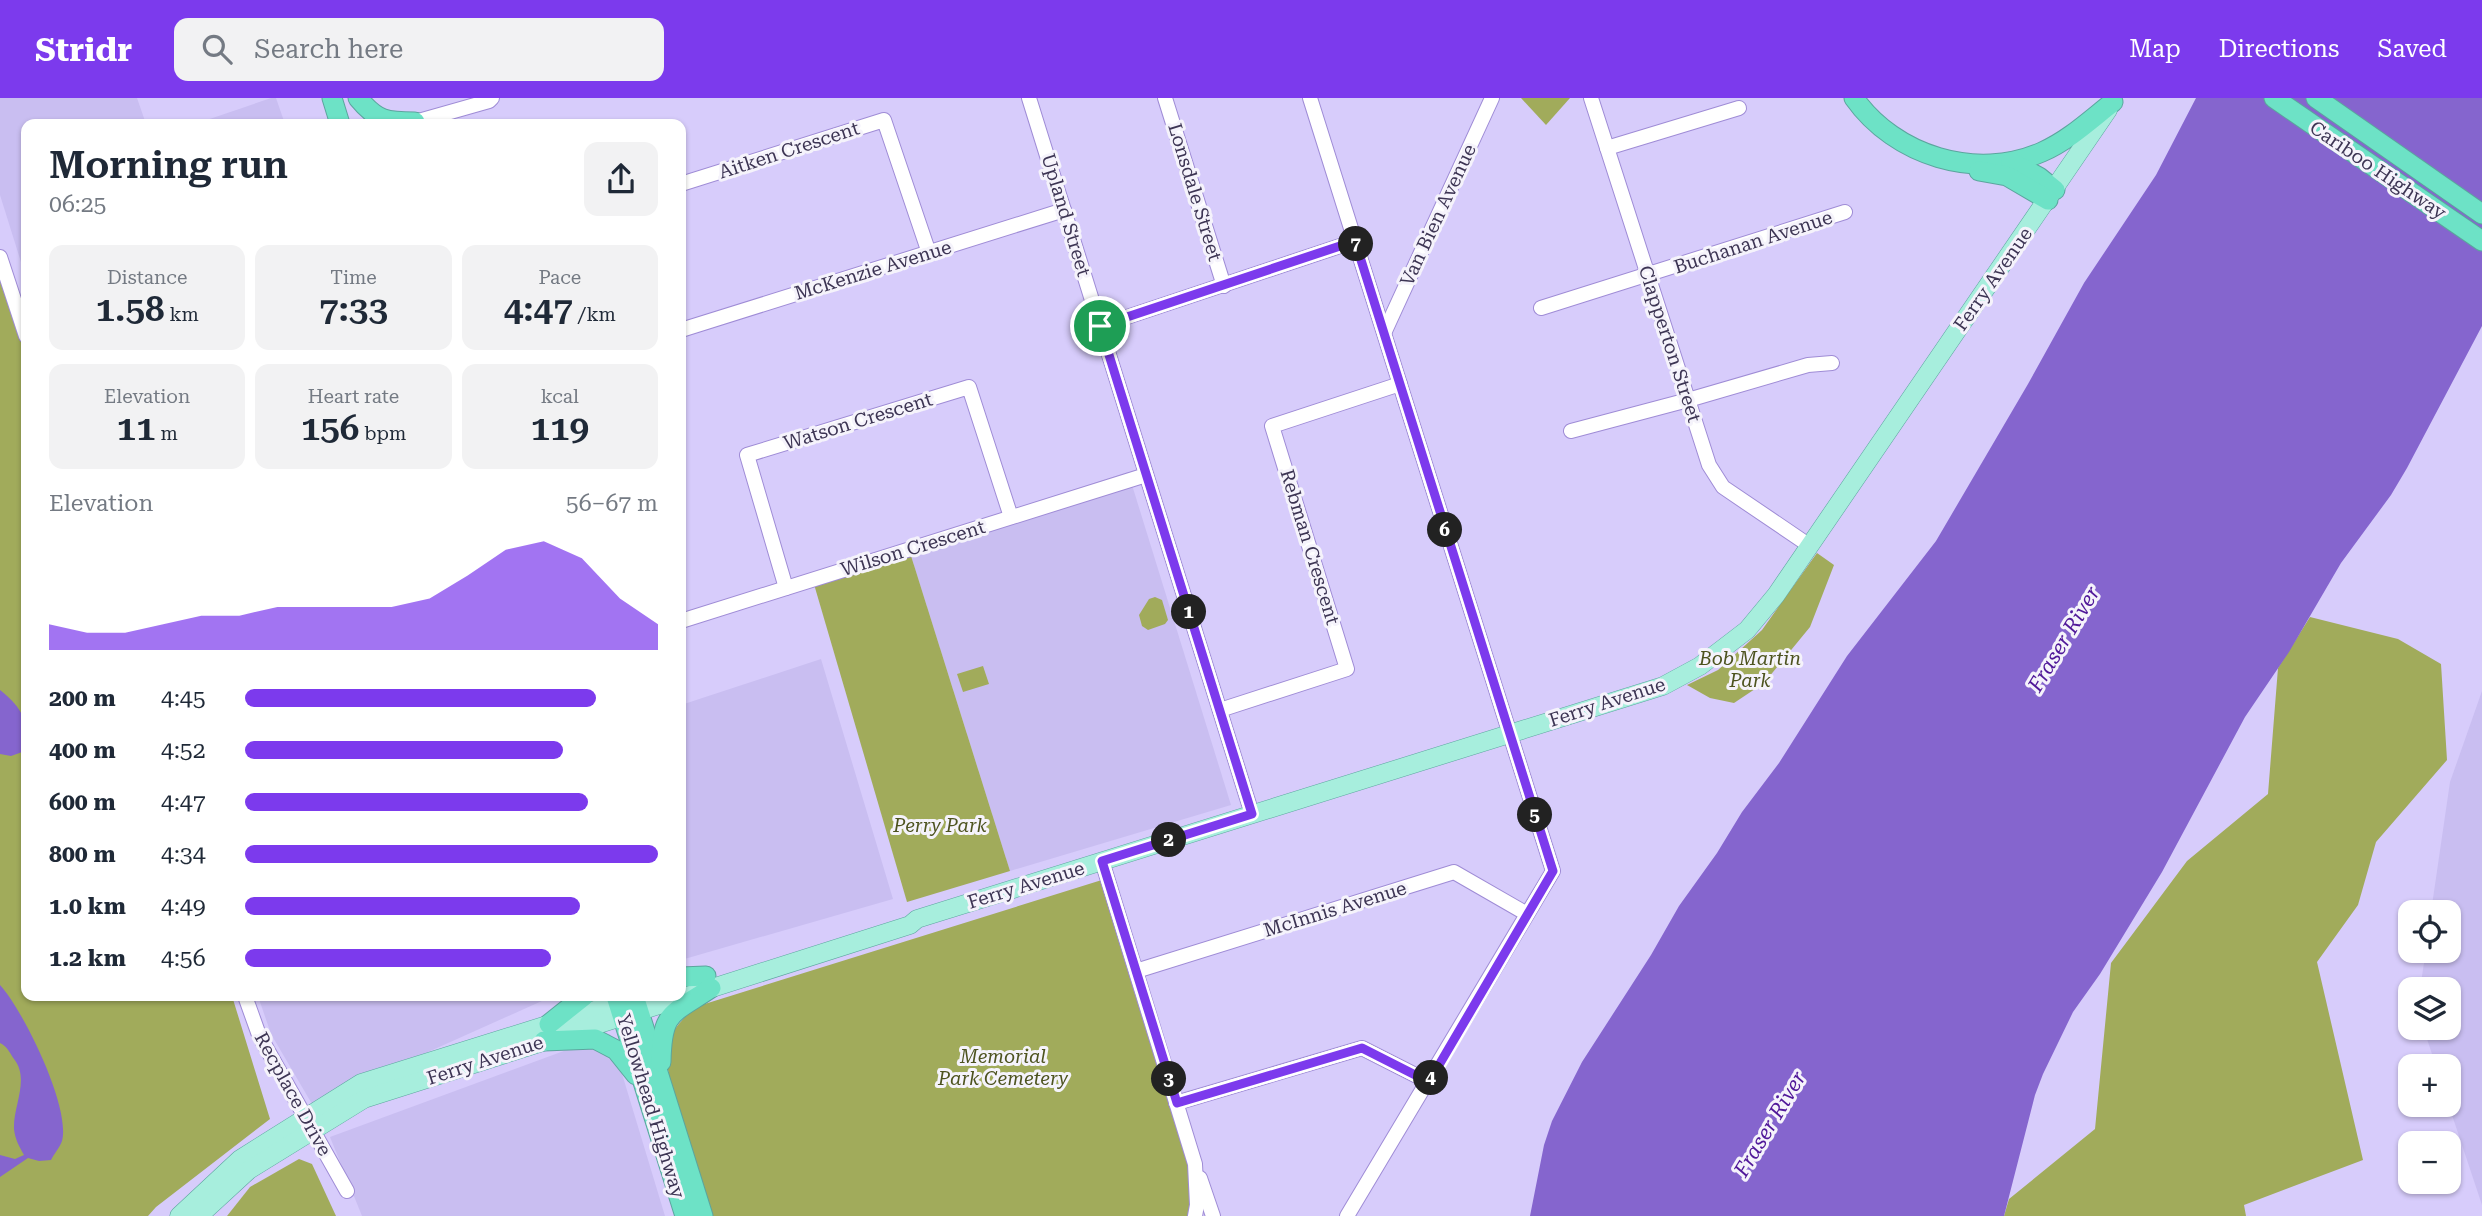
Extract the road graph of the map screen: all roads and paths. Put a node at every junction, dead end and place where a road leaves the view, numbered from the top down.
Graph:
1 (332, 98) edge
2 (356, 98) edge
3 (492, 98) edge
4 (1029, 98) edge
5 (1165, 98) edge
6 (1310, 98) edge
7 (1492, 98) edge
8 (1591, 98) edge
9 (1841, 98) edge
10 (1854, 98) edge
11 (2274, 98) edge
12 (2316, 98) edge
13 (2115, 100) edge
14 (1739, 107) dead end
15 (338, 119) edge
16 (361, 119) edge
17 (380, 119) edge
18 (428, 119) edge
19 (1607, 148) junction
20 (2011, 162) junction
21 (686, 182) edge
22 (2051, 195) junction
23 (1064, 211) junction
24 (1844, 212) dead end
25 (2482, 214) edge
26 (1355, 241) junction
27 (2482, 241) edge
28 (929, 253) junction
29 (0, 257) edge
30 (1648, 276) junction
31 (1224, 286) junction
32 (1541, 308) dead end
33 (21, 321) edge
34 (1100, 326) junction
35 (686, 328) edge
36 (1384, 331) junction
37 (1832, 363) dead end
38 (1400, 384) junction
39 (1688, 400) junction
40 (1571, 431) dead end
41 (1146, 475) junction
42 (1011, 517) junction
43 (1810, 546) junction
44 (786, 587) junction
45 (686, 619) edge
46 (1220, 710) junction
47 (1508, 735) junction
48 (1252, 814) junction
49 (1102, 861) junction
50 (1527, 914) junction
51 (1136, 971) junction
52 (686, 977) edge
53 (708, 982) junction
54 (686, 984) edge
55 (686, 988) edge
56 (247, 1001) edge
57 (579, 1001) edge
58 (630, 1002) edge
59 (546, 1032) junction
60 (1429, 1082) junction
61 (653, 1084) junction
62 (1177, 1103) junction
63 (310, 1124) junction
64 (1195, 1164) junction
65 (346, 1191) dead end
66 (179, 1216) edge
67 (199, 1216) edge
68 (685, 1216) edge
69 (703, 1216) edge
70 (1195, 1216) edge
71 (1213, 1216) edge
72 (1347, 1216) edge

1 - 15 highway
2 - 16 highway
2 - 17 highway
3 - 18 street
4 - 23 street, Upland Street
5 - 31 street, Lonsdale Street
6 - 26 street
7 - 36 street, Van Bien Avenue
8 - 19 street, Clapperton Street
9 - 22 highway
10 - 20 highway
11 - 27 highway, Cariboo Highway
12 - 25 highway, Cariboo Highway
13 - 20 highway
13 - 22 main road, Ferry Avenue
14 - 19 street
19 - 30 street, Clapperton Street
20 - 22 highway
21 - 28 street, Aitken Crescent
22 - 43 main road, Ferry Avenue
23 - 28 street, McKenzie Avenue
23 - 34 street, Upland Street
24 - 30 street, Buchanan Avenue
26 - 31 street
26 - 36 street
28 - 35 street, McKenzie Avenue
29 - 33 street
30 - 32 street, Buchanan Avenue
30 - 39 street, Clapperton Street
31 - 34 street
34 - 41 street, Upland Street
36 - 38 street
37 - 39 street
38 - 46 street, Rebman Crescent
38 - 47 street
39 - 40 street
39 - 43 street, Clapperton Street
41 - 42 street, Wilson Crescent
41 - 46 street, Upland Street
42 - 44 street, Wilson Crescent
42 - 44 street, Watson Crescent
43 - 47 main road, Ferry Avenue
44 - 45 street, Wilson Crescent
46 - 48 street, Upland Street
47 - 48 main road, Ferry Avenue
47 - 50 street
48 - 49 main road, Ferry Avenue
49 - 51 street
49 - 53 main road, Ferry Avenue
50 - 51 street, McInnis Avenue
50 - 60 street
51 - 62 street
52 - 53 highway
53 - 54 main road, Ferry Avenue
53 - 55 main road, Ferry Avenue
53 - 61 highway
56 - 63 street, Recplace Drive
57 - 59 highway
58 - 59 main road, Ferry Avenue
58 - 61 highway, Yellowhead Highway
59 - 61 highway
59 - 63 main road, Ferry Avenue
60 - 62 street
60 - 72 street
61 - 68 highway, Yellowhead Highway
61 - 69 highway, Yellowhead Highway
62 - 64 street
63 - 65 street, Recplace Drive
63 - 66 main road, Ferry Avenue
63 - 67 main road, Ferry Avenue
64 - 70 street
64 - 71 street

